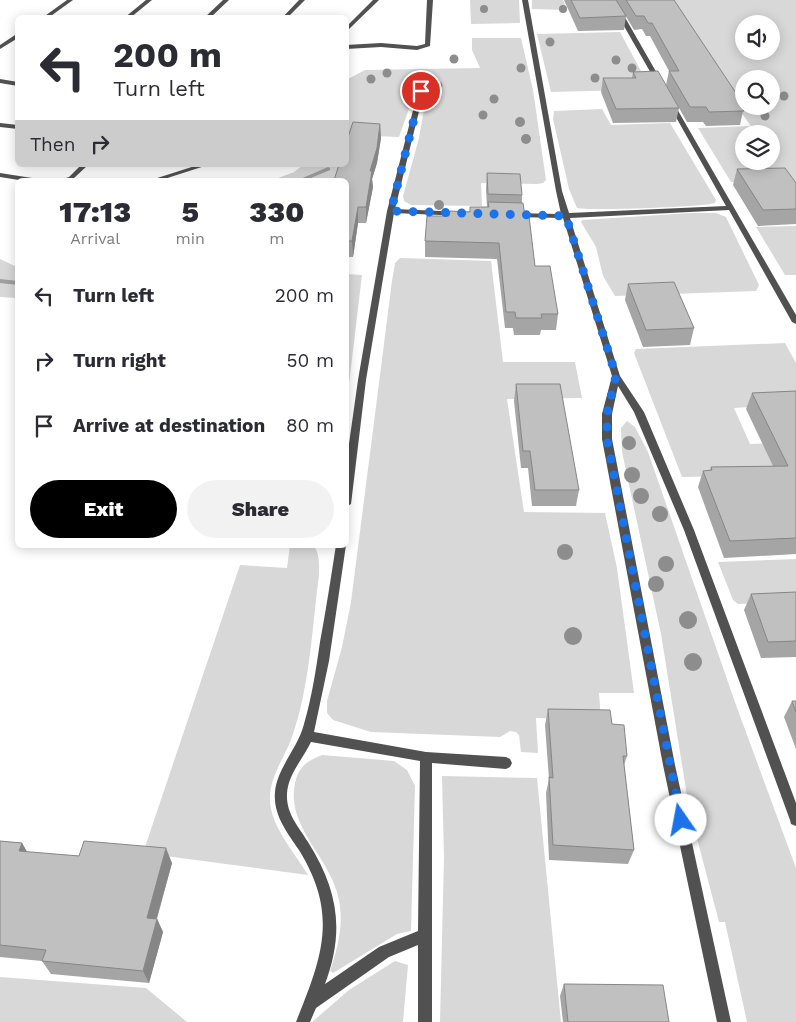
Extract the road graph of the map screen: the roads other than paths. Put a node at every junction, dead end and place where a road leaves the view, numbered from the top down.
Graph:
1 (70, 0) edge
2 (150, 0) edge
3 (226, 0) edge
4 (302, 0) edge
5 (376, 0) edge
6 (430, 0) edge
7 (525, 0) edge
8 (612, 0) edge
9 (49, 15) edge
10 (130, 15) edge
11 (209, 15) edge
12 (287, 15) edge
13 (349, 27) edge
14 (15, 37) edge
15 (1, 46) edge
16 (15, 47) edge
17 (349, 47) edge
18 (0, 82) edge
19 (15, 84) edge
20 (421, 91) dead end
21 (664, 92) edge
22 (669, 100) edge
23 (0, 125) edge
24 (15, 127) edge
25 (83, 167) edge
26 (182, 167) edge
27 (199, 167) edge
28 (0, 175) edge
29 (175, 175) junction
30 (19, 178) edge
31 (75, 178) edge
32 (162, 178) edge
33 (732, 208) junction
34 (391, 211) junction
35 (468, 214) edge
36 (507, 215) edge
37 (566, 216) junction
38 (796, 322) edge
39 (616, 376) junction
40 (349, 481) edge
41 (341, 548) edge
42 (307, 736) junction
43 (426, 757) junction
44 (506, 763) dead end
45 (796, 820) edge
46 (426, 935) junction
47 (311, 1004) junction
48 (303, 1022) edge
49 (425, 1022) edge
50 (724, 1022) edge

1 - 9 street
2 - 10 street
3 - 11 street
4 - 12 street
5 - 13 street
6 - 17 street
7 - 37 street
8 - 21 street
14 - 15 street
15 - 16 street
18 - 19 street
20 - 34 street
22 - 33 street
23 - 24 street
25 - 31 street
26 - 29 street
27 - 29 street
28 - 30 street
29 - 32 street
33 - 37 street
33 - 38 street
34 - 35 street
34 - 40 street
36 - 37 street
37 - 39 street
39 - 45 street
39 - 50 street
41 - 42 street
42 - 43 street
42 - 47 street
43 - 44 street
43 - 46 street
46 - 47 street
46 - 49 street
47 - 48 street

